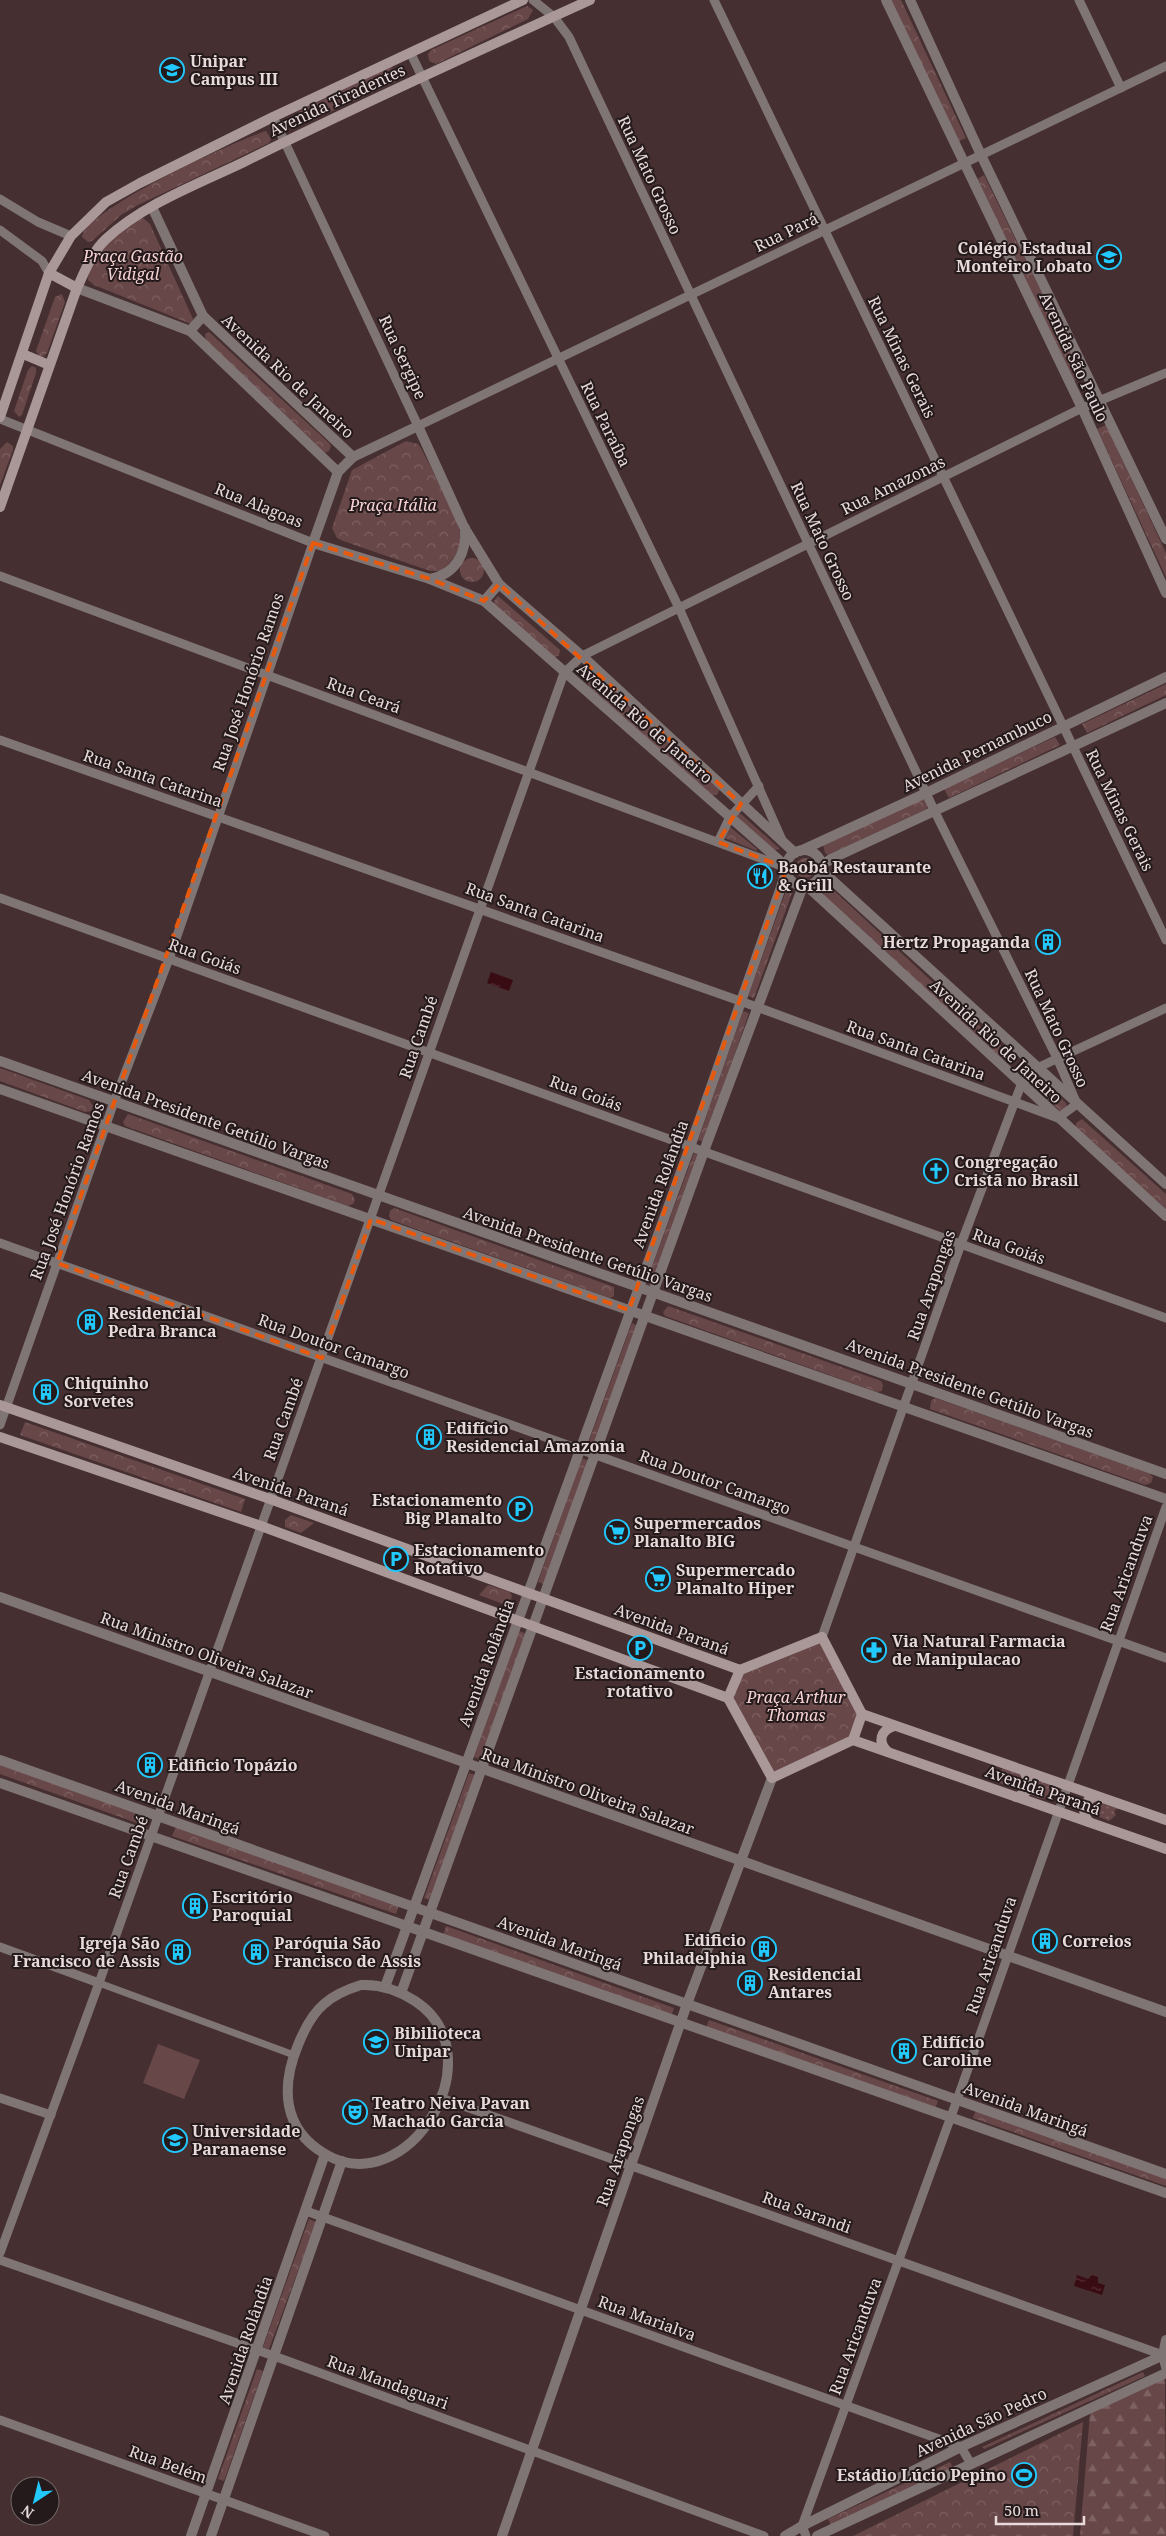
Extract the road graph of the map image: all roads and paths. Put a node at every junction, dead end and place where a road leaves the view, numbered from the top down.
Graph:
1 (523, 0) edge
2 (533, 0) edge
3 (590, 0) edge
4 (714, 0) edge
5 (886, 0) edge
6 (910, 0) edge
7 (1079, 0) edge
8 (554, 17) junction
9 (411, 54) junction
10 (1166, 66) edge
11 (422, 77) junction
12 (1121, 88) junction
13 (273, 117) junction
14 (286, 141) junction
15 (981, 155) junction
16 (964, 163) junction
17 (0, 200) edge
18 (152, 207) junction
19 (0, 230) edge
20 (824, 230) junction
21 (72, 236) junction
22 (49, 273) junction
23 (78, 288) junction
24 (690, 295) junction
25 (203, 316) junction
26 (190, 331) junction
27 (23, 354) junction
28 (558, 358) junction
29 (49, 366) junction
30 (1166, 373) edge
31 (1102, 401) junction
32 (1082, 408) junction
33 (0, 418) edge
34 (418, 426) junction
35 (26, 430) junction
36 (353, 457) junction
37 (338, 472) junction
38 (943, 477) junction
39 (0, 507) edge
40 (464, 527) junction
41 (1166, 539) edge
42 (313, 543) junction
43 (808, 544) junction
44 (0, 576) edge
45 (430, 579) junction
46 (499, 584) junction
47 (1166, 593) edge
48 (484, 601) junction
49 (679, 608) junction
50 (582, 656) junction
51 (564, 673) junction
52 (266, 675) junction
53 (1166, 677) edge
54 (1166, 703) edge
55 (1062, 727) junction
56 (0, 740) edge
57 (1073, 747) junction
58 (529, 772) junction
59 (759, 786) junction
60 (926, 793) junction
61 (741, 804) junction
62 (935, 812) junction
63 (218, 817) junction
64 (730, 817) junction
65 (718, 842) junction
66 (783, 842) junction
67 (798, 852) junction
68 (822, 868) junction
69 (787, 869) junction
70 (805, 886) junction
71 (0, 898) edge
72 (479, 908) junction
73 (1166, 940) edge
74 (168, 959) junction
75 (740, 1001) junction
76 (757, 1007) junction
77 (1166, 1008) edge
78 (429, 1053) junction
79 (1057, 1058) junction
80 (0, 1061) edge
81 (1037, 1068) junction
82 (1021, 1085) junction
83 (0, 1089) edge
84 (1013, 1101) junction
85 (114, 1102) junction
86 (1077, 1104) junction
87 (1058, 1118) junction
88 (106, 1126) junction
89 (690, 1146) junction
90 (704, 1151) junction
91 (1166, 1184) edge
92 (379, 1197) junction
93 (1166, 1216) edge
94 (371, 1219) junction
95 (0, 1243) edge
96 (961, 1244) junction
97 (57, 1263) junction
98 (638, 1286) junction
99 (654, 1293) junction
100 (629, 1310) junction
101 (647, 1316) junction
102 (1165, 1316) edge
103 (322, 1358) junction
104 (913, 1383) junction
105 (3, 1406) edge
106 (904, 1408) junction
107 (0, 1425) edge
108 (0, 1437) edge
109 (579, 1449) junction
110 (595, 1456) junction
111 (1166, 1474) edge
112 (270, 1498) junction
113 (1166, 1499) edge
114 (1166, 1507) edge
115 (261, 1526) junction
116 (853, 1547) junction
117 (528, 1591) junction
118 (0, 1597) edge
119 (545, 1597) junction
120 (518, 1620) junction
121 (534, 1626) junction
122 (822, 1637) junction
123 (1118, 1641) junction
124 (1166, 1658) edge
125 (740, 1670) junction
126 (209, 1672) junction
127 (728, 1698) junction
128 (862, 1714) junction
129 (894, 1726) junction
130 (853, 1740) junction
131 (888, 1752) junction
132 (0, 1760) edge
133 (466, 1763) junction
134 (481, 1768) junction
135 (1024, 1771) junction
136 (772, 1778) junction
137 (0, 1783) edge
138 (1067, 1786) junction
139 (1096, 1796) junction
140 (1016, 1797) junction
141 (1058, 1812) junction
142 (158, 1816) junction
143 (1166, 1820) edge
144 (1089, 1822) junction
145 (151, 1837) junction
146 (1166, 1849) edge
147 (742, 1861) junction
148 (414, 1907) junction
149 (430, 1913) junction
150 (407, 1927) junction
151 (423, 1932) junction
152 (0, 1947) edge
153 (1007, 1956) junction
154 (99, 1983) junction
155 (386, 1987) junction
156 (402, 1993) junction
157 (687, 2004) junction
158 (1166, 2012) edge
159 (681, 2023) junction
160 (768, 2033) junction
161 (762, 2051) junction
162 (294, 2055) junction
163 (0, 2098) edge
164 (441, 2098) junction
165 (957, 2100) junction
166 (51, 2115) junction
167 (951, 2118) junction
168 (325, 2154) junction
169 (342, 2161) junction
170 (631, 2166) junction
171 (1166, 2174) edge
172 (1166, 2193) edge
173 (306, 2211) junction
174 (322, 2217) junction
175 (0, 2253) edge
176 (0, 2260) edge
177 (898, 2260) junction
178 (581, 2310) junction
179 (1166, 2340) edge
180 (257, 2351) junction
181 (1164, 2354) edge
182 (274, 2356) junction
183 (1166, 2367) edge
184 (1166, 2373) edge
185 (845, 2406) junction
186 (0, 2420) edge
187 (961, 2447) junction
188 (532, 2451) junction
189 (971, 2464) junction
190 (206, 2494) junction
191 (223, 2500) junction
192 (820, 2517) junction
193 (802, 2526) junction
194 (828, 2531) junction
195 (192, 2536) edge
196 (211, 2536) edge
197 (326, 2536) edge
198 (502, 2536) edge
199 (764, 2536) edge
200 (785, 2536) edge
201 (806, 2536) edge
202 (817, 2536) edge

1 - 9 main road, Avenida Tiradentes
2 - 8 street, Rua Mato Grosso
3 - 8 main road, Avenida Tiradentes
4 - 20 street, Rua Minas Gerais
5 - 16 street, Avenida São Paulo
6 - 15 street, Avenida São Paulo
7 - 12 street
8 - 11 main road, Avenida Tiradentes
8 - 24 street, Rua Mato Grosso
9 - 11 street, Rua Paraíba
9 - 13 main road, Avenida Tiradentes
10 - 12 street, Rua Pará
11 - 14 main road, Avenida Tiradentes
11 - 28 street, Rua Paraíba
12 - 15 street, Rua Pará
13 - 14 street, Rua Sergipe
13 - 21 main road, Avenida Tiradentes
14 - 18 main road, Avenida Tiradentes
14 - 34 street, Rua Sergipe
15 - 16 street, Rua Pará
15 - 31 street, Avenida São Paulo
16 - 20 street, Rua Pará
16 - 32 street, Avenida São Paulo
17 - 21 street
18 - 23 main road, Avenida Tiradentes
18 - 25 street
19 - 22 street
20 - 24 street, Rua Pará
20 - 38 street, Rua Minas Gerais
21 - 22 main road, Avenida Tiradentes
22 - 23 main road
22 - 27 main road, Avenida Tiradentes
23 - 26 street
23 - 29 main road, Avenida Tiradentes
24 - 28 street, Rua Pará
24 - 43 street, Rua Mato Grosso
25 - 26 street
25 - 36 street, Avenida Rio de Janeiro
26 - 37 street
27 - 29 main road
27 - 33 main road, Avenida Tiradentes
28 - 34 street, Rua Pará
28 - 49 street, Rua Paraíba
29 - 35 main road, Avenida Tiradentes
30 - 31 street, Rua Amazonas
31 - 32 street, Rua Amazonas
31 - 41 street, Avenida São Paulo
32 - 38 street, Rua Amazonas
32 - 47 street, Avenida São Paulo
33 - 35 street, Rua Alagoas
34 - 36 street
34 - 40 street, Rua Sergipe
35 - 39 main road, Avenida Tiradentes
35 - 42 street, Rua Alagoas
36 - 37 street
37 - 42 street
38 - 43 street, Rua Amazonas
38 - 55 street, Rua Minas Gerais
40 - 45 street
40 - 46 street, Rua Sergipe
42 - 45 street, Rua Alagoas
42 - 52 street, Rua José Honório Ramos
43 - 49 street, Rua Amazonas
43 - 60 street, Rua Mato Grosso
44 - 52 street, Rua Ceará
45 - 48 street, Rua Alagoas
46 - 48 street
46 - 50 street, Avenida Rio de Janeiro
48 - 51 street, Avenida Rio de Janeiro
49 - 50 street, Rua Amazonas
49 - 59 street, Rua Paraíba
50 - 51 street, Rua Cambé
50 - 61 street, Avenida Rio de Janeiro
51 - 58 street, Rua Cambé
51 - 64 street, Avenida Rio de Janeiro
52 - 58 street, Rua Ceará
52 - 63 street, Rua José Honório Ramos
53 - 55 street, Avenida Pernambuco
54 - 57 street
55 - 57 street, Rua Minas Gerais
55 - 60 street, Avenida Pernambuco
56 - 63 street, Rua Santa Catarina
57 - 62 street
57 - 73 street, Rua Minas Gerais
58 - 65 street, Rua Ceará
58 - 72 street, Rua Cambé
59 - 61 street
59 - 66 street, Rua Paraíba
60 - 62 street, Rua Mato Grosso
60 - 67 street, Avenida Pernambuco
61 - 64 street
61 - 66 street, Avenida Rio de Janeiro
62 - 68 street
62 - 79 street, Rua Mato Grosso
63 - 72 street, Rua Santa Catarina
63 - 74 street, Rua José Honório Ramos
64 - 65 street
64 - 69 street, Avenida Rio de Janeiro
65 - 69 street, Rua Ceará
66 - 67 street, Avenida Rio de Janeiro
67 - 68 street
67 - 69 street
68 - 70 street
68 - 81 street, Avenida Rio de Janeiro
69 - 70 street
69 - 75 street, Avenida Rolândia
70 - 76 street, Avenida Rolândia
70 - 82 street, Avenida Rio de Janeiro
71 - 74 street, Rua Goiás
72 - 75 street, Rua Santa Catarina
72 - 78 street, Rua Cambé
74 - 78 street, Rua Goiás
74 - 85 street, Rua José Honório Ramos
75 - 76 street, Rua Santa Catarina
75 - 89 street, Avenida Rolândia
76 - 84 street, Rua Santa Catarina
76 - 90 street, Avenida Rolândia
77 - 79 street
78 - 89 street, Rua Goiás
78 - 92 street, Rua Cambé
79 - 81 street
79 - 86 street, Rua Mato Grosso
80 - 85 street, Avenida Presidente Getúlio Vargas
81 - 82 street, Rua Arapongas
81 - 86 street, Avenida Rio de Janeiro
82 - 84 street, Rua Arapongas
82 - 87 street, Avenida Rio de Janeiro
83 - 88 street
84 - 87 street, Rua Santa Catarina
84 - 96 street, Rua Arapongas
85 - 88 street, Rua José Honório Ramos
85 - 92 street, Avenida Presidente Getúlio Vargas
86 - 87 street
86 - 91 street, Avenida Rio de Janeiro
87 - 93 street, Avenida Rio de Janeiro
88 - 94 street
88 - 97 street, Rua José Honório Ramos
89 - 90 street, Rua Goiás
89 - 98 street, Avenida Rolândia
90 - 96 street, Rua Goiás
90 - 99 street, Avenida Rolândia
92 - 94 street, Rua Cambé
92 - 98 street, Avenida Presidente Getúlio Vargas
94 - 100 street
94 - 103 street, Rua Cambé
95 - 97 street, Rua Doutor Camargo
96 - 102 street, Rua Goiás
96 - 104 street, Rua Arapongas
97 - 103 street, Rua Doutor Camargo
97 - 105 street, Rua José Honório Ramos
98 - 99 street, Avenida Presidente Getúlio Vargas
98 - 100 street, Avenida Rolândia
99 - 101 street, Avenida Rolândia
99 - 104 street, Avenida Presidente Getúlio Vargas
100 - 101 street
100 - 109 street, Avenida Rolândia
101 - 106 street
101 - 110 street, Avenida Rolândia
103 - 109 street, Rua Doutor Camargo
103 - 112 street, Rua Cambé
104 - 106 street, Rua Arapongas
104 - 111 street, Avenida Presidente Getúlio Vargas
105 - 107 street, Rua José Honório Ramos
105 - 112 main road, Avenida Paraná
106 - 113 street
106 - 116 street, Rua Arapongas
108 - 115 main road
109 - 110 street, Rua Doutor Camargo
109 - 117 street, Avenida Rolândia
110 - 116 street, Rua Doutor Camargo
110 - 119 street, Avenida Rolândia
112 - 115 street, Rua Cambé
112 - 117 main road, Avenida Paraná
114 - 123 street, Rua Aricanduva
115 - 120 main road
115 - 126 street, Rua Cambé
116 - 122 street, Rua Arapongas
116 - 123 street, Rua Doutor Camargo
117 - 119 main road, Avenida Paraná
117 - 120 street, Avenida Rolândia
118 - 126 street, Rua Ministro Oliveira Salazar
119 - 121 street, Avenida Rolândia
119 - 125 main road, Avenida Paraná
120 - 121 main road
120 - 133 street, Avenida Rolândia
121 - 127 main road
121 - 134 street, Avenida Rolândia
122 - 125 main road
122 - 128 main road
123 - 124 street, Rua Doutor Camargo
123 - 138 street, Rua Aricanduva
125 - 127 main road
126 - 133 street, Rua Ministro Oliveira Salazar
126 - 142 street, Rua Cambé
127 - 136 main road
128 - 129 main road, Avenida Paraná
128 - 130 main road
129 - 131 main road
129 - 135 main road, Avenida Paraná
130 - 131 main road, Avenida Paraná
130 - 136 main road
131 - 140 main road, Avenida Paraná
132 - 142 street, Avenida Maringá
133 - 134 street, Rua Ministro Oliveira Salazar
133 - 148 street, Avenida Rolândia
134 - 147 street, Rua Ministro Oliveira Salazar
134 - 149 street, Avenida Rolândia
135 - 138 main road, Avenida Paraná
135 - 140 main road
136 - 147 street, Rua Arapongas
137 - 145 street, Avenida Maringá
138 - 139 main road, Avenida Paraná
138 - 141 street, Rua Aricanduva
139 - 143 main road, Avenida Paraná
139 - 144 main road
140 - 141 main road, Avenida Paraná
141 - 144 main road, Avenida Paraná
141 - 153 street, Rua Aricanduva
142 - 145 street, Rua Cambé
142 - 148 street, Avenida Maringá
144 - 146 main road, Avenida Paraná
145 - 150 street, Avenida Maringá
145 - 154 street, Rua Cambé
147 - 153 street, Rua Ministro Oliveira Salazar
147 - 157 street, Rua Arapongas
148 - 149 street, Avenida Maringá
148 - 150 street, Avenida Rolândia
149 - 151 street, Avenida Rolândia
149 - 157 street, Avenida Maringá
150 - 151 street, Avenida Maringá
150 - 155 street, Avenida Rolândia
151 - 156 street, Avenida Rolândia
151 - 159 street, Avenida Maringá
152 - 154 street
153 - 158 street, Rua Ministro Oliveira Salazar
153 - 165 street, Rua Aricanduva
154 - 162 street
154 - 166 street, Rua Cambé
155 - 156 street
155 - 162 street
156 - 164 street
157 - 159 street, Rua Arapongas
157 - 160 street, Avenida Maringá
159 - 161 street, Avenida Maringá
159 - 170 street, Rua Arapongas
160 - 161 street
160 - 165 street, Avenida Maringá
161 - 167 street, Avenida Maringá
162 - 168 street
163 - 166 street
164 - 169 street
164 - 170 street, Rua Sarandi
165 - 167 street, Rua Aricanduva
165 - 171 street, Avenida Maringá
166 - 175 street, Rua Cambé
167 - 172 street, Avenida Maringá
167 - 177 street, Rua Aricanduva
168 - 169 street
168 - 173 street, Avenida Rolândia
169 - 174 street, Avenida Rolândia
170 - 177 street, Rua Sarandi
170 - 178 street, Rua Arapongas
173 - 174 street, Rua Marialva
173 - 180 street, Avenida Rolândia
174 - 178 street, Rua Marialva
174 - 182 street, Avenida Rolândia
176 - 180 street, Rua Mandaguari
177 - 181 street, Rua Sarandi
177 - 185 street, Rua Aricanduva
178 - 185 street, Rua Marialva
178 - 188 street, Rua Arapongas
179 - 181 street
180 - 182 street, Rua Mandaguari
180 - 190 street, Avenida Rolândia
181 - 183 street
181 - 187 street, Avenida São Pedro
182 - 188 street, Rua Mandaguari
182 - 191 street, Avenida Rolândia
184 - 189 street, Avenida São Pedro
185 - 187 street, Rua Marialva
185 - 193 street, Rua Aricanduva
186 - 190 street, Rua Belém
187 - 189 street
187 - 192 street, Avenida São Pedro
188 - 198 street, Rua Arapongas
188 - 199 street, Rua Mandaguari
189 - 194 street, Avenida São Pedro
190 - 191 street, Rua Belém
190 - 195 street, Avenida Rolândia
191 - 196 street, Avenida Rolândia
191 - 197 street, Rua Belém
192 - 193 street, Avenida São Pedro
192 - 194 street
193 - 200 street, Avenida São Pedro
193 - 201 street
194 - 202 street, Avenida São Pedro

